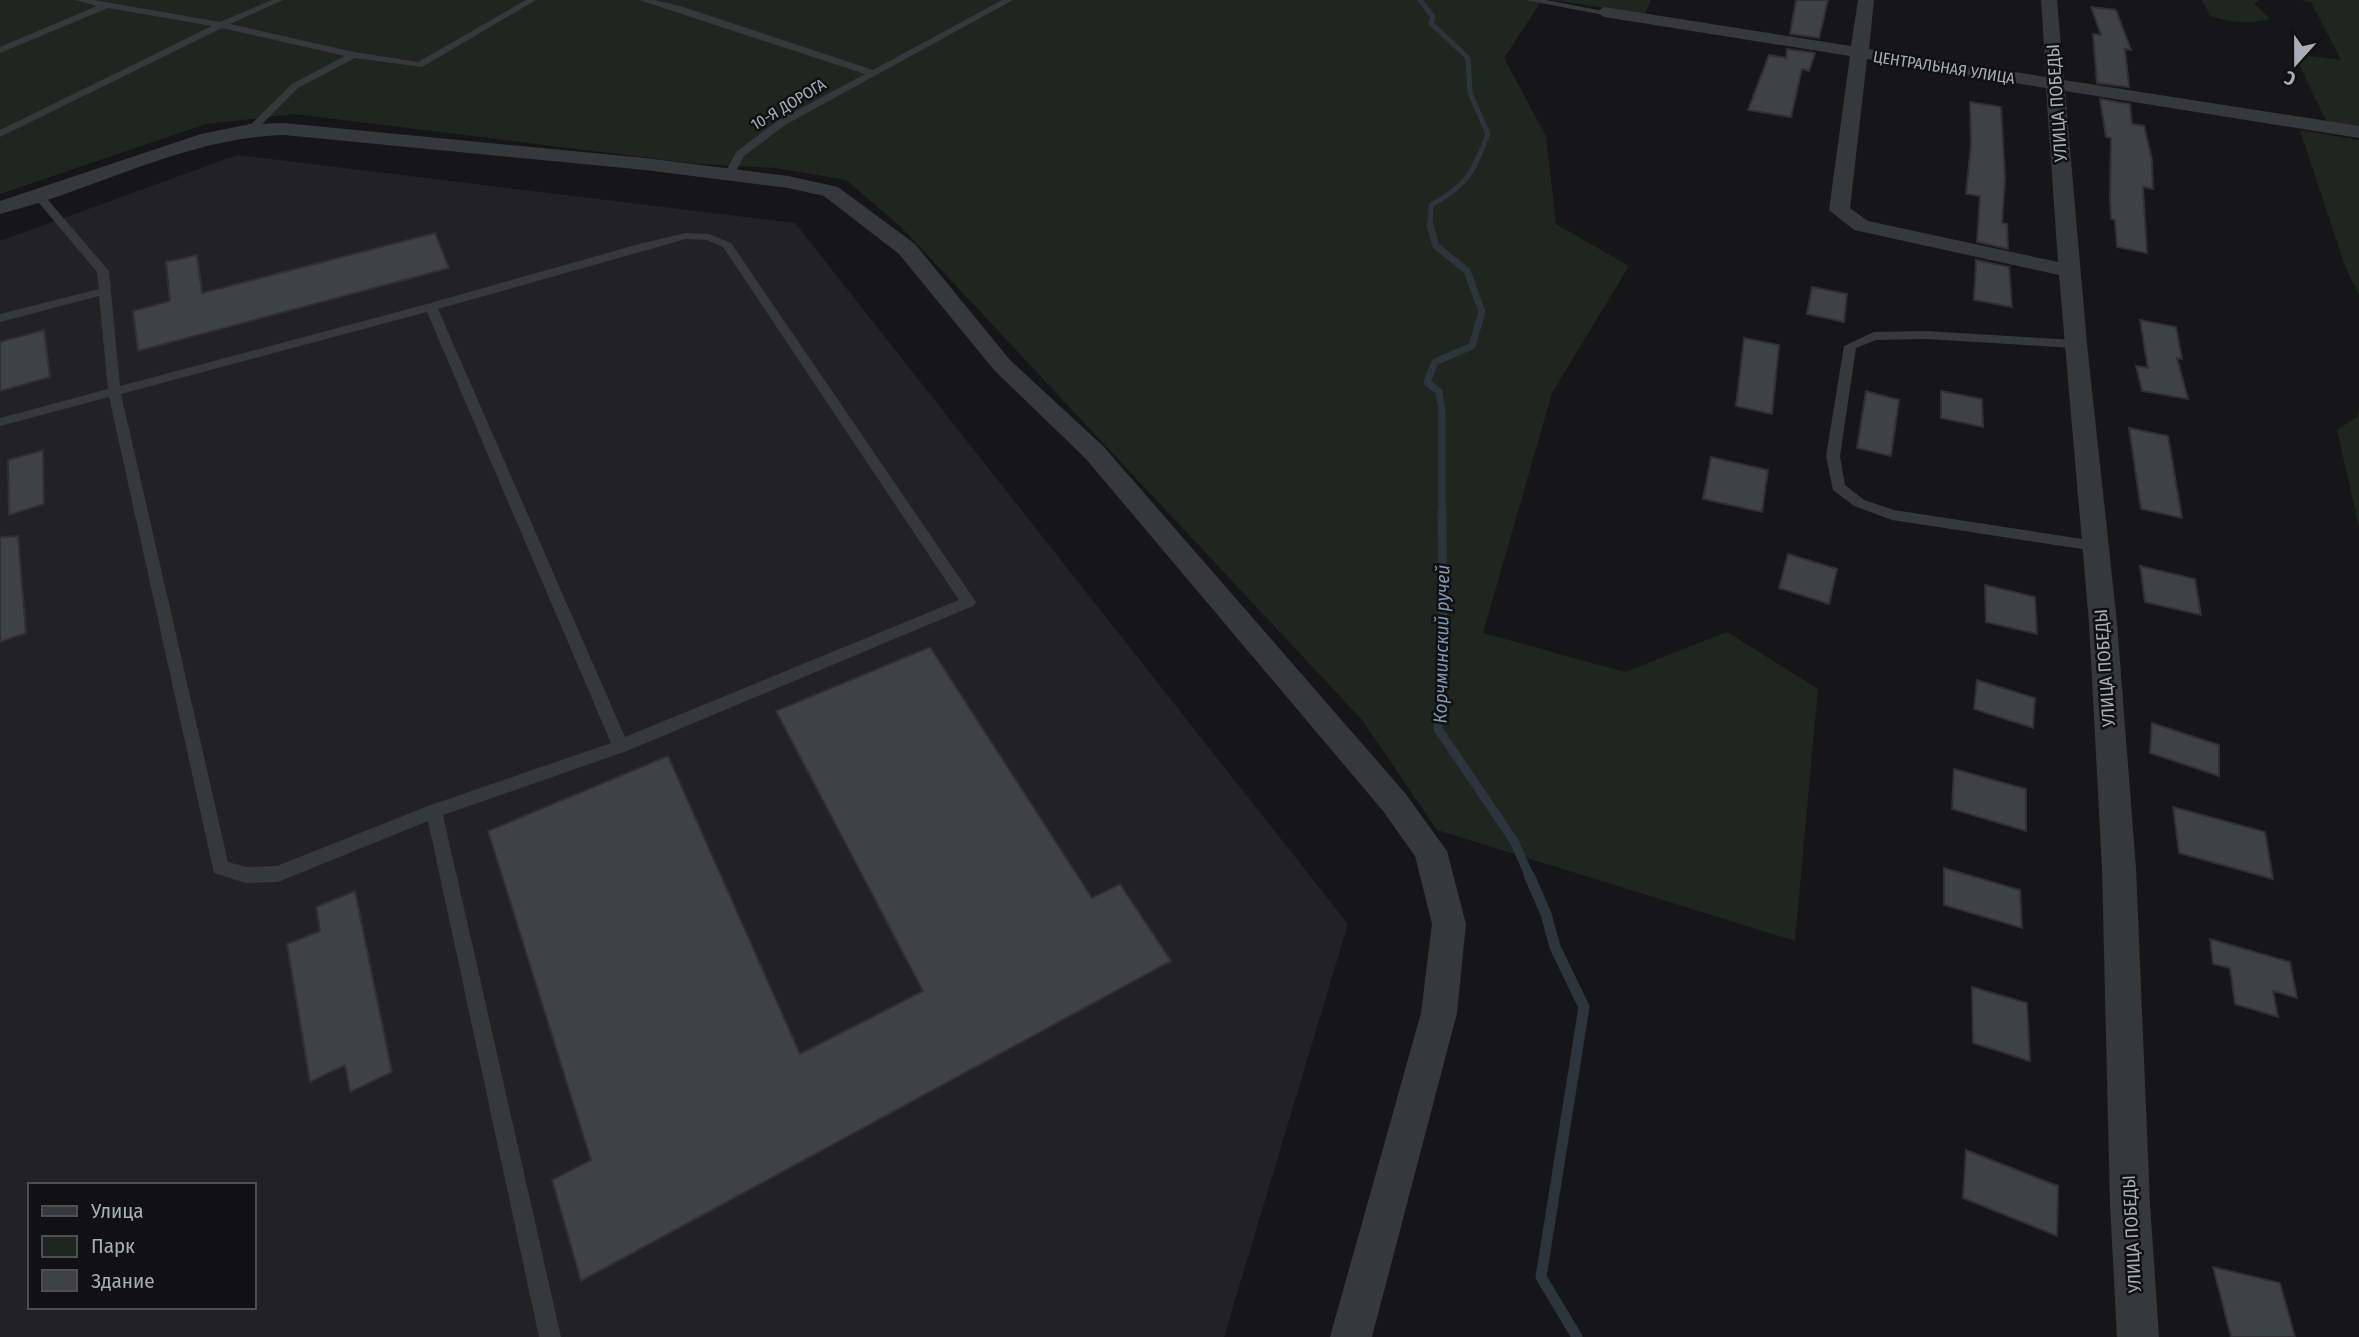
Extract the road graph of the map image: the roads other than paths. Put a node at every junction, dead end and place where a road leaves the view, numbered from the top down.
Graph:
1 (79, 0) edge
2 (119, 0) edge
3 (279, 0) edge
4 (532, 0) edge
5 (643, 0) edge
6 (1009, 0) edge
7 (1529, 0) edge
8 (1866, 0) edge
9 (2049, 0) edge
10 (105, 6) junction
11 (1604, 12) joint
12 (221, 25) junction
13 (0, 50) edge
14 (1860, 54) junction
15 (354, 55) junction
16 (873, 73) junction
17 (2056, 85) junction
18 (250, 130) junction
19 (2353, 132) edge
20 (0, 134) edge
21 (730, 173) junction
22 (38, 195) junction
23 (0, 208) edge
24 (2069, 271) junction
25 (106, 291) junction
26 (431, 307) junction
27 (0, 318) edge
28 (2075, 344) junction
29 (114, 390) junction
30 (0, 422) edge
31 (2095, 546) junction
32 (621, 746) junction
33 (434, 811) junction
34 (550, 1337) edge
35 (1351, 1337) edge
36 (2138, 1337) edge

1 - 10 lane
2 - 10 lane
3 - 12 lane
4 - 15 lane
5 - 16 lane
6 - 16 lane, 10-Я ДОРОГА
7 - 11 lane, ЦЕНТРАЛЬНАЯ УЛИЦА
8 - 14 street
9 - 17 street, УЛИЦА ПОБЕДЫ
10 - 12 lane
10 - 13 lane
11 - 14 street, ЦЕНТРАЛЬНАЯ УЛИЦА
12 - 15 lane
12 - 20 lane
14 - 17 street, ЦЕНТРАЛЬНАЯ УЛИЦА
14 - 24 street
15 - 18 lane
16 - 21 lane, 10-Я ДОРОГА
17 - 19 street, ЦЕНТРАЛЬНАЯ УЛИЦА
17 - 24 street, УЛИЦА ПОБЕДЫ
18 - 21 street
18 - 22 street
21 - 35 street
22 - 23 street
22 - 25 lane
24 - 28 street, УЛИЦА ПОБЕДЫ
25 - 27 lane
25 - 29 lane
26 - 29 lane
26 - 32 lane
26 - 32 lane
28 - 31 street, УЛИЦА ПОБЕДЫ
28 - 31 lane
29 - 30 lane
29 - 33 lane
31 - 36 street, УЛИЦА ПОБЕДЫ
32 - 33 lane
33 - 34 lane

